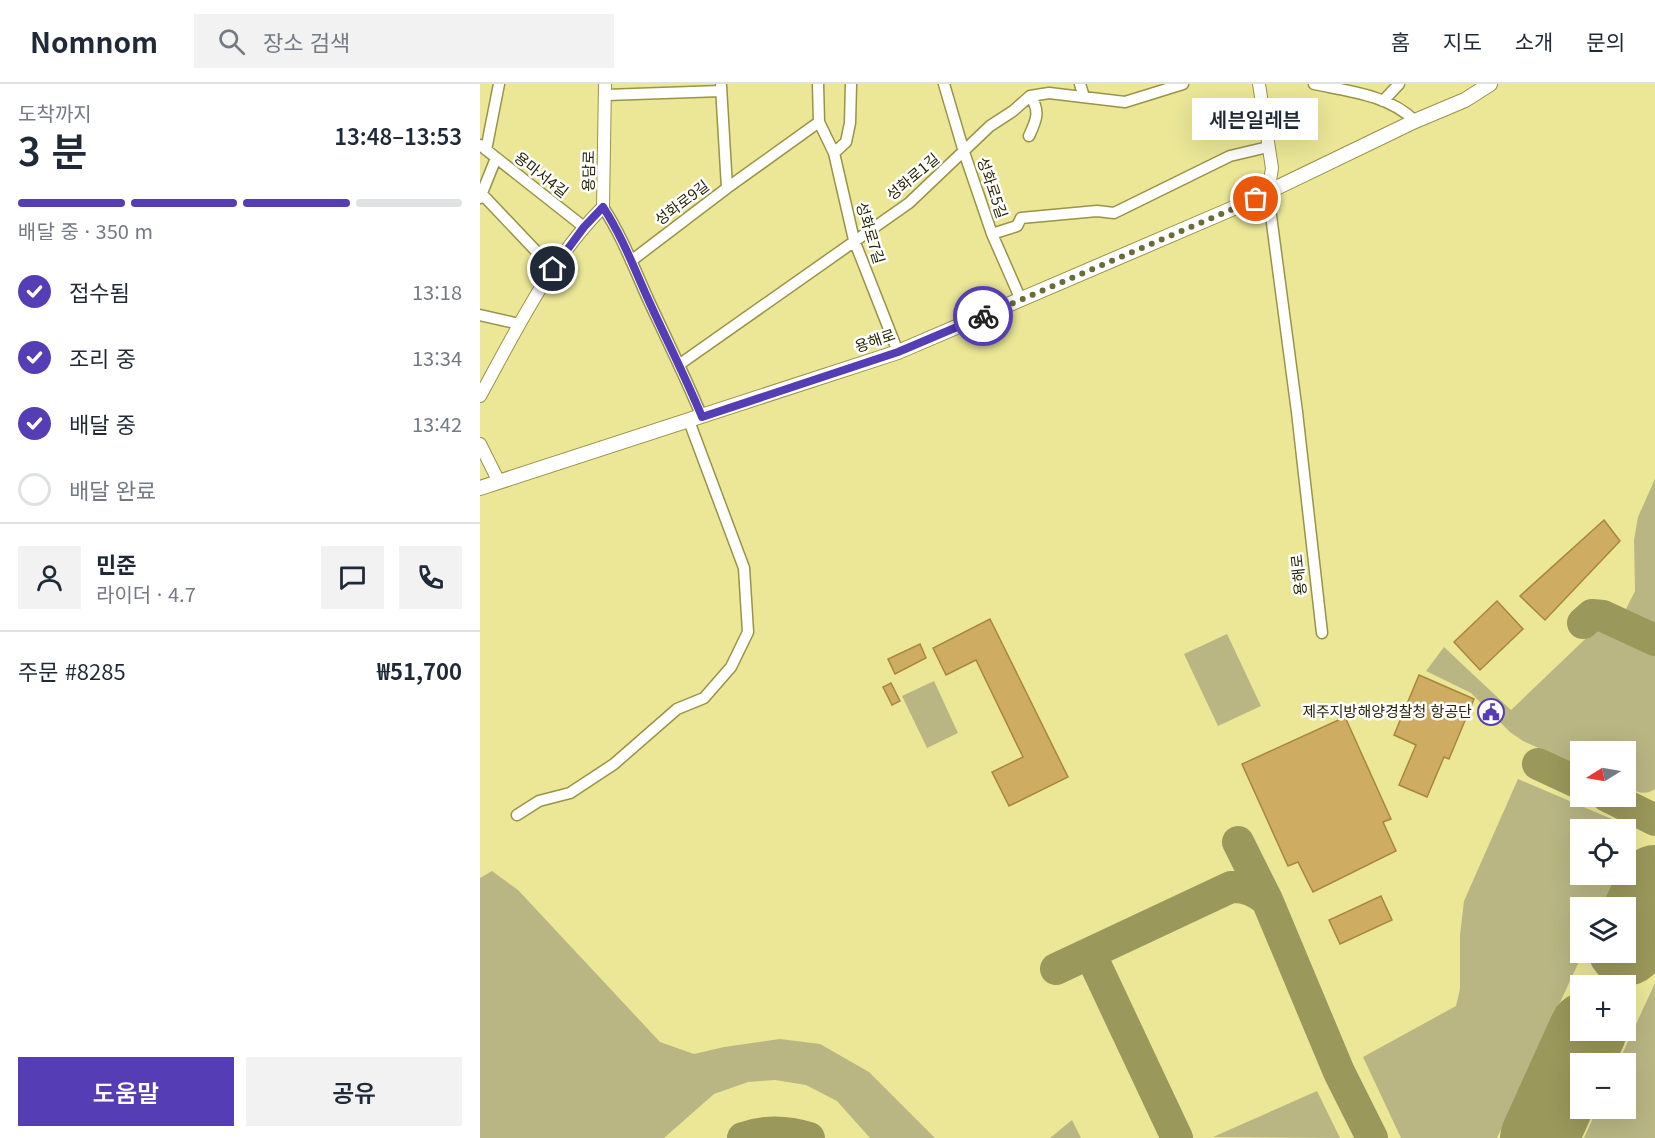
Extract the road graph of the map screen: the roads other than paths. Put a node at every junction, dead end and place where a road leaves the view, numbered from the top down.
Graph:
1 (499, 84) edge
2 (818, 84) edge
3 (851, 84) edge
4 (944, 84) edge
5 (1080, 84) edge
6 (1183, 84) edge
7 (1259, 84) edge
8 (1314, 84) edge
9 (1399, 84) edge
10 (1490, 84) edge
11 (721, 87) edge
12 (1047, 88) edge
13 (606, 90) edge
14 (1030, 96) junction
15 (1084, 97) junction
16 (1383, 101) junction
17 (1415, 121) junction
18 (819, 122) junction
19 (1029, 136) dead end
20 (1268, 147) junction
21 (483, 148) edge
22 (964, 152) junction
23 (834, 153) junction
24 (496, 158) junction
25 (727, 188) junction
26 (1268, 193) junction
27 (481, 194) edge
28 (603, 207) junction
29 (584, 227) junction
30 (992, 234) junction
31 (854, 240) junction
32 (631, 261) junction
33 (553, 269) junction
34 (1021, 300) junction
35 (480, 315) edge
36 (519, 324) junction
37 (898, 352) junction
38 (680, 363) junction
39 (480, 396) edge
40 (695, 419) junction
41 (480, 444) edge
42 (499, 482) junction
43 (480, 488) edge
44 (1322, 633) dead end
45 (517, 815) dead end

1 - 21 street
2 - 18 street, 성화로7길
3 - 23 street
4 - 22 street, 성화로5길
5 - 15 street
6 - 15 street
7 - 20 street
8 - 16 street
9 - 16 street
10 - 17 main road, 용해로
11 - 13 street
11 - 25 street, 성화로9길
12 - 14 street
12 - 15 street
13 - 28 street, 용담로
14 - 19 street
14 - 22 street, 성화로1길
16 - 17 street
17 - 26 main road, 용해로
18 - 23 street, 성화로7길
18 - 25 street
20 - 26 street
20 - 30 street
21 - 24 street, 용마서4길
22 - 30 street, 성화로5길
22 - 31 street, 성화로1길
23 - 31 street, 성화로7길
24 - 27 street
24 - 29 street, 용마서4길
25 - 32 street, 성화로9길
26 - 34 main road, 용해로
26 - 44 street, 용해로
27 - 33 street
28 - 29 street
28 - 32 street, 용담로
29 - 33 street
30 - 34 street, 성화로5길
31 - 37 street, 성화로7길
31 - 38 street, 성화로1길
32 - 38 street, 용담로
33 - 36 street
34 - 37 main road, 용해로
35 - 36 street
36 - 39 street
37 - 40 main road, 용해로
38 - 40 street, 용담로
40 - 42 main road, 용해로
40 - 45 street, 용담로
41 - 42 street
42 - 43 main road, 용해로

